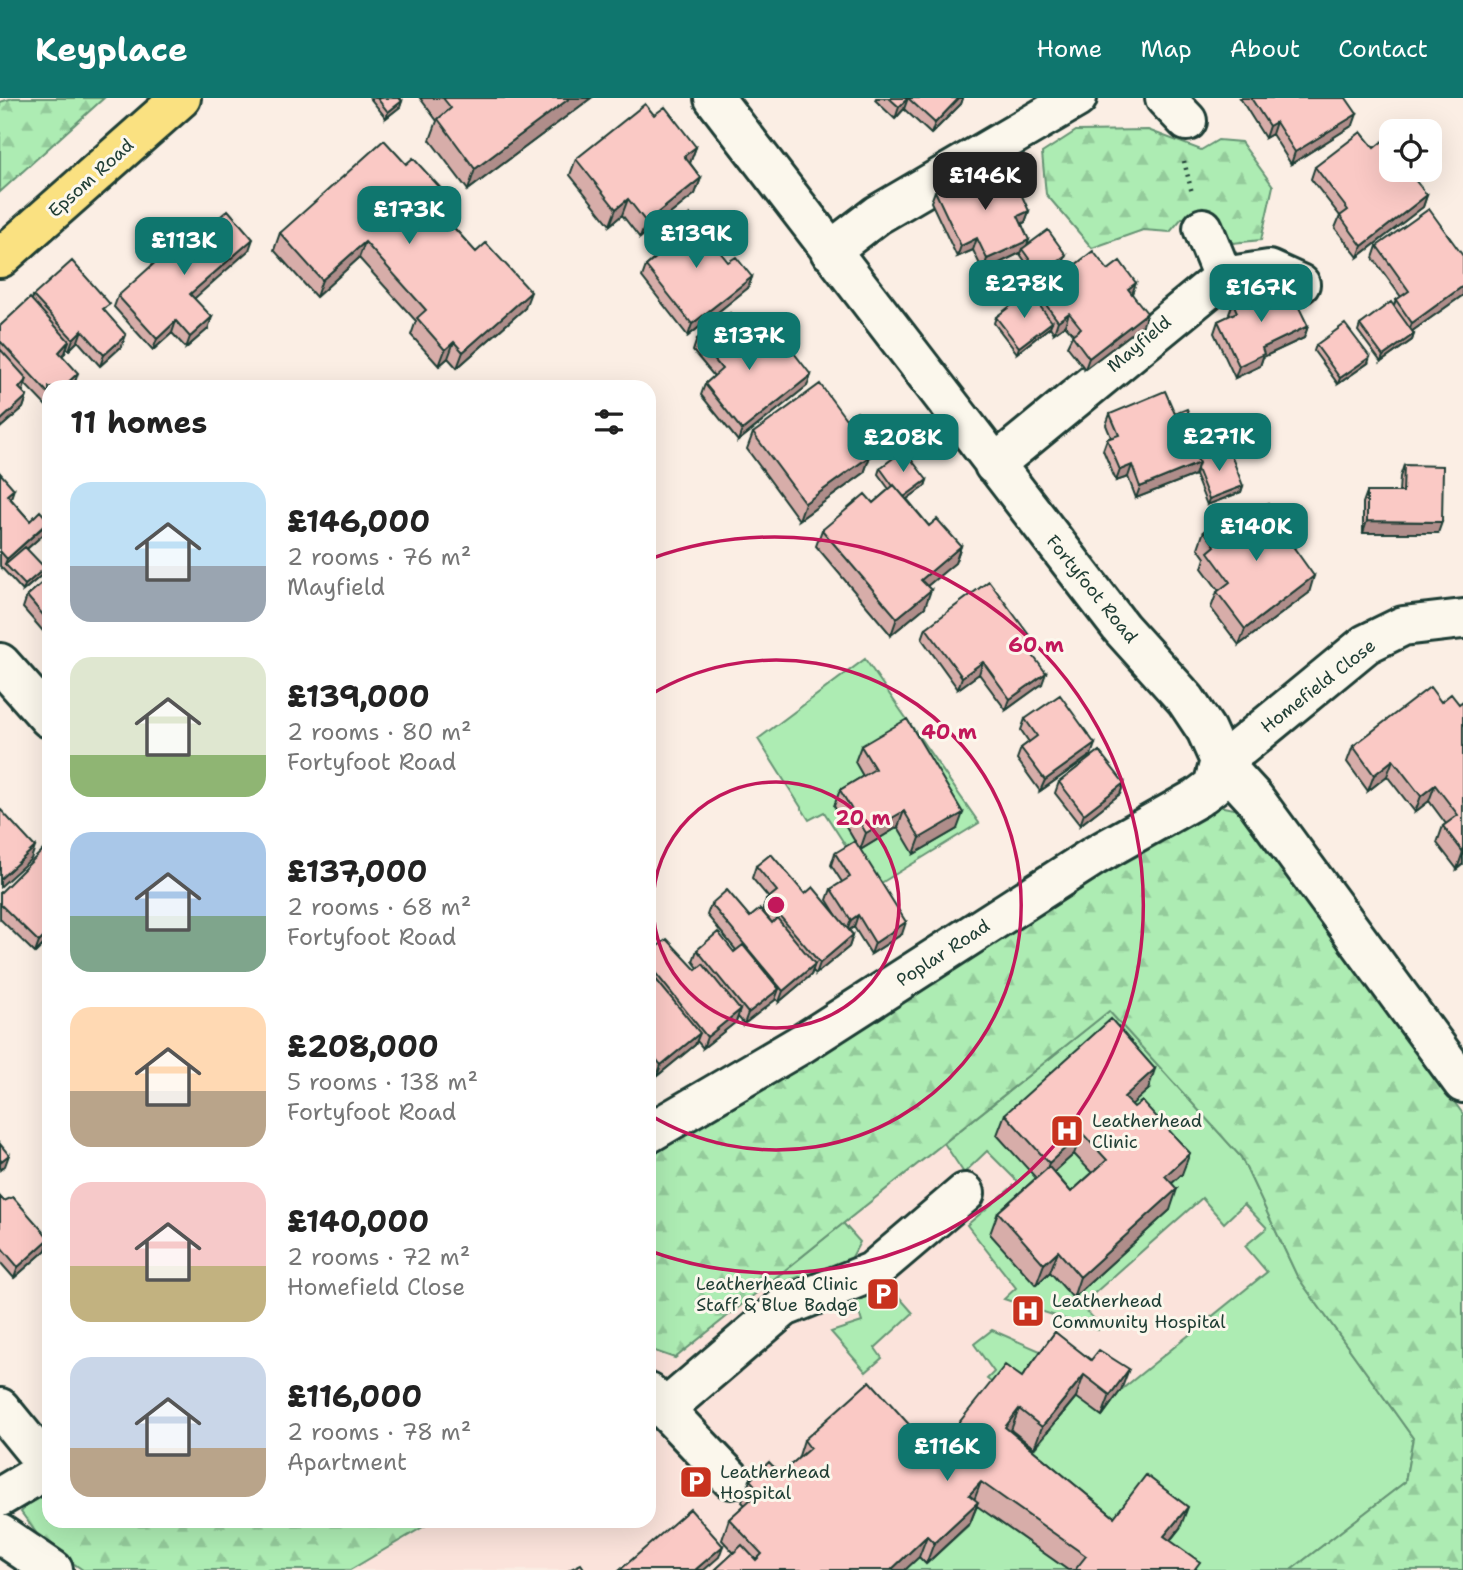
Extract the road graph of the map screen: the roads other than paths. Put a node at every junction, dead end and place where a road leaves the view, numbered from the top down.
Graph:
1 (181, 98) edge
2 (714, 98) edge
3 (1077, 98) edge
4 (1203, 228) road end
5 (830, 251) junction
6 (0, 258) edge
7 (1223, 277) junction
8 (1300, 284) dead end
9 (994, 465) junction
10 (1463, 619) edge
11 (0, 663) edge
12 (42, 710) edge
13 (1220, 761) junction
14 (1463, 1083) edge
15 (656, 1129) edge
16 (965, 1193) dead end
17 (658, 1400) edge
18 (0, 1408) edge
19 (42, 1459) edge
20 (42, 1472) edge
21 (731, 1479) dead end
22 (0, 1497) edge
23 (0, 1534) edge
24 (53, 1570) edge

1 - 6 main road, Epsom Road
2 - 5 street, Fortyfoot Road
3 - 5 street
4 - 7 street
5 - 9 street, Fortyfoot Road
7 - 8 street
7 - 9 street, Mayfield
9 - 13 street, Fortyfoot Road
10 - 13 street, Homefield Close
11 - 12 street
13 - 14 street, Fortyfoot Road
13 - 15 street, Poplar Road
16 - 17 street
17 - 21 street
18 - 19 street
20 - 22 street
23 - 24 street

